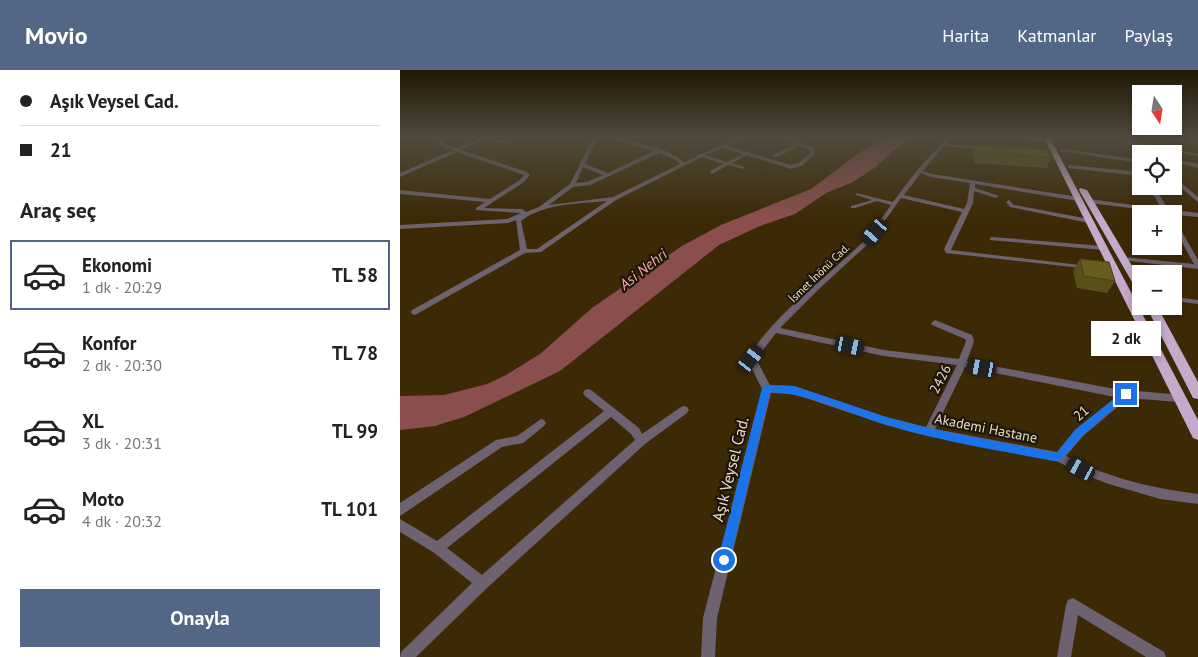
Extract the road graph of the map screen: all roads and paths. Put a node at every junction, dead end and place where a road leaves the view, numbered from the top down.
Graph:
1 (426, 163) edge
2 (494, 163) edge
3 (633, 163) edge
4 (781, 163) edge
5 (800, 163) edge
6 (926, 163) edge
7 (1061, 163) edge
8 (1067, 163) edge
9 (1185, 163) edge
10 (683, 164) edge
11 (727, 164) joint
12 (582, 165) joint
13 (1070, 166) junction
14 (1198, 166) edge
15 (742, 168) dead end
16 (919, 171) junction
17 (712, 172) dead end
18 (1132, 173) edge
19 (400, 175) edge
20 (609, 175) junction
21 (1182, 182) edge
22 (1182, 184) edge
23 (572, 185) junction
24 (973, 185) junction
25 (400, 192) edge
26 (858, 194) dead end
27 (1196, 194) edge
28 (900, 196) junction
29 (996, 196) dead end
30 (614, 199) junction
31 (1083, 200) junction
32 (1198, 200) edge
33 (492, 201) junction
34 (879, 201) junction
35 (1009, 202) dead end
36 (893, 204) junction
37 (852, 207) dead end
38 (1132, 207) edge
39 (540, 208) junction
40 (964, 211) junction
41 (1182, 213) edge
42 (524, 214) junction
43 (1198, 215) edge
44 (1089, 221) junction
45 (400, 227) edge
46 (1182, 238) edge
47 (992, 239) dead end
48 (1103, 248) junction
49 (524, 251) junction
50 (1123, 259) junction
51 (1198, 266) edge
52 (1098, 270) edge
53 (1132, 274) edge
54 (1182, 300) edge
55 (1198, 302) edge
56 (416, 312) dead end
57 (1156, 315) edge
58 (935, 323) dead end
59 (774, 330) junction
60 (963, 364) junction
61 (767, 388) junction
62 (588, 392) dead end
63 (1126, 394) junction
64 (1198, 394) edge
65 (1179, 398) junction
66 (684, 410) dead end
67 (611, 411) junction
68 (541, 423) dead end
69 (928, 432) junction
70 (1198, 434) edge
71 (641, 441) junction
72 (1059, 457) junction
73 (1198, 499) edge
74 (400, 510) edge
75 (400, 525) edge
76 (437, 548) junction
77 (482, 583) junction
78 (406, 657) edge
79 (708, 657) edge
80 (1064, 657) edge
81 (1159, 657) edge

1 - 19 street
2 - 33 street
3 - 20 street
4 - 5 street
6 - 16 street, İsmet İnönü Cad.
7 - 31 highway
8 - 13 highway
9 - 14 street
10 - 30 street
11 - 15 street
11 - 17 street
12 - 20 street
12 - 23 street
13 - 18 street
13 - 31 highway
16 - 24 street
16 - 28 street, İsmet İnönü Cad.
20 - 23 street
21 - 27 street
22 - 27 street
23 - 39 street
24 - 29 street
24 - 31 street
24 - 40 street
25 - 33 street
26 - 34 street
27 - 32 street
28 - 36 street, İsmet İnönü Cad.
28 - 40 street
30 - 39 street
30 - 49 street
31 - 38 street
31 - 44 highway
31 - 50 highway
33 - 42 street
34 - 36 street
34 - 37 street
35 - 44 street
36 - 59 street, İsmet İnönü Cad.
39 - 42 street
40 - 52 street
41 - 43 street
42 - 45 street
42 - 49 street
44 - 48 highway
46 - 51 street
47 - 48 street
48 - 65 highway
49 - 56 street
50 - 51 street
50 - 53 highway
54 - 55 street
57 - 64 highway
58 - 60 street, 2426
59 - 60 street
59 - 61 street
60 - 63 street
60 - 69 street, 2426
61 - 69 street, Akademi Hastane
61 - 79 street, Aşık Veysel Cad.
62 - 67 street
63 - 65 street
63 - 72 street, 21
65 - 70 highway
66 - 71 street
67 - 71 street
67 - 76 street
68 - 74 street
69 - 72 street, Akademi Hastane
71 - 77 street
72 - 73 street, Akademi Hastane
75 - 76 street
76 - 77 street
77 - 78 street
80 - 81 street

